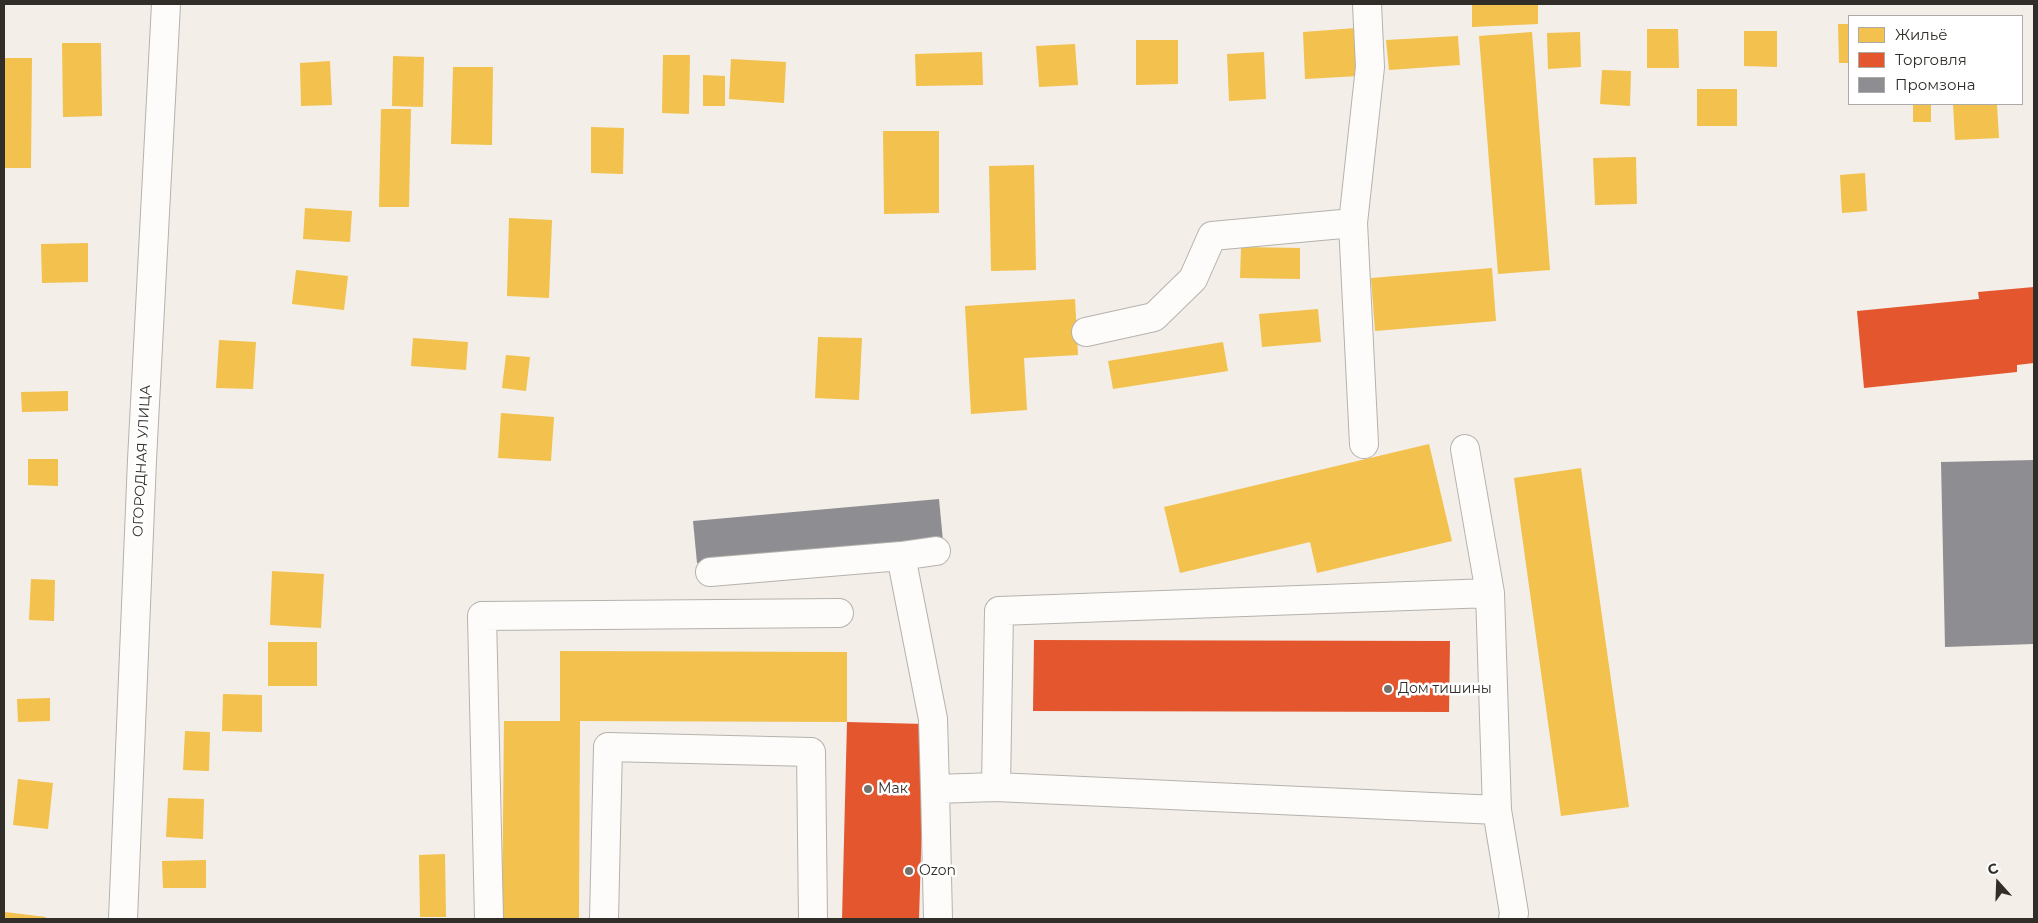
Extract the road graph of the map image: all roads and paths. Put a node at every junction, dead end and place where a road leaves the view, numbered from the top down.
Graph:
1 (166, 4) edge
2 (1366, 4) edge
3 (1352, 223) junction
4 (1086, 332) dead end
5 (1364, 444) dead end
6 (1465, 449) dead end
7 (936, 551) dead end
8 (901, 556) junction
9 (710, 572) dead end
10 (1490, 593) junction
11 (839, 613) dead end
12 (996, 787) junction
13 (936, 789) junction
14 (1497, 810) junction
15 (123, 919) edge
16 (490, 919) edge
17 (604, 919) edge
18 (813, 919) edge
19 (938, 919) edge
20 (1513, 919) edge

1 - 15 street, ОГОРОДНАЯ УЛИЦА
2 - 3 street
3 - 4 street
3 - 5 street
6 - 10 street
7 - 8 street
8 - 9 street
8 - 13 street
10 - 12 street
10 - 14 street
11 - 16 street
12 - 13 street
12 - 14 street
13 - 19 street
14 - 20 street
17 - 18 street

